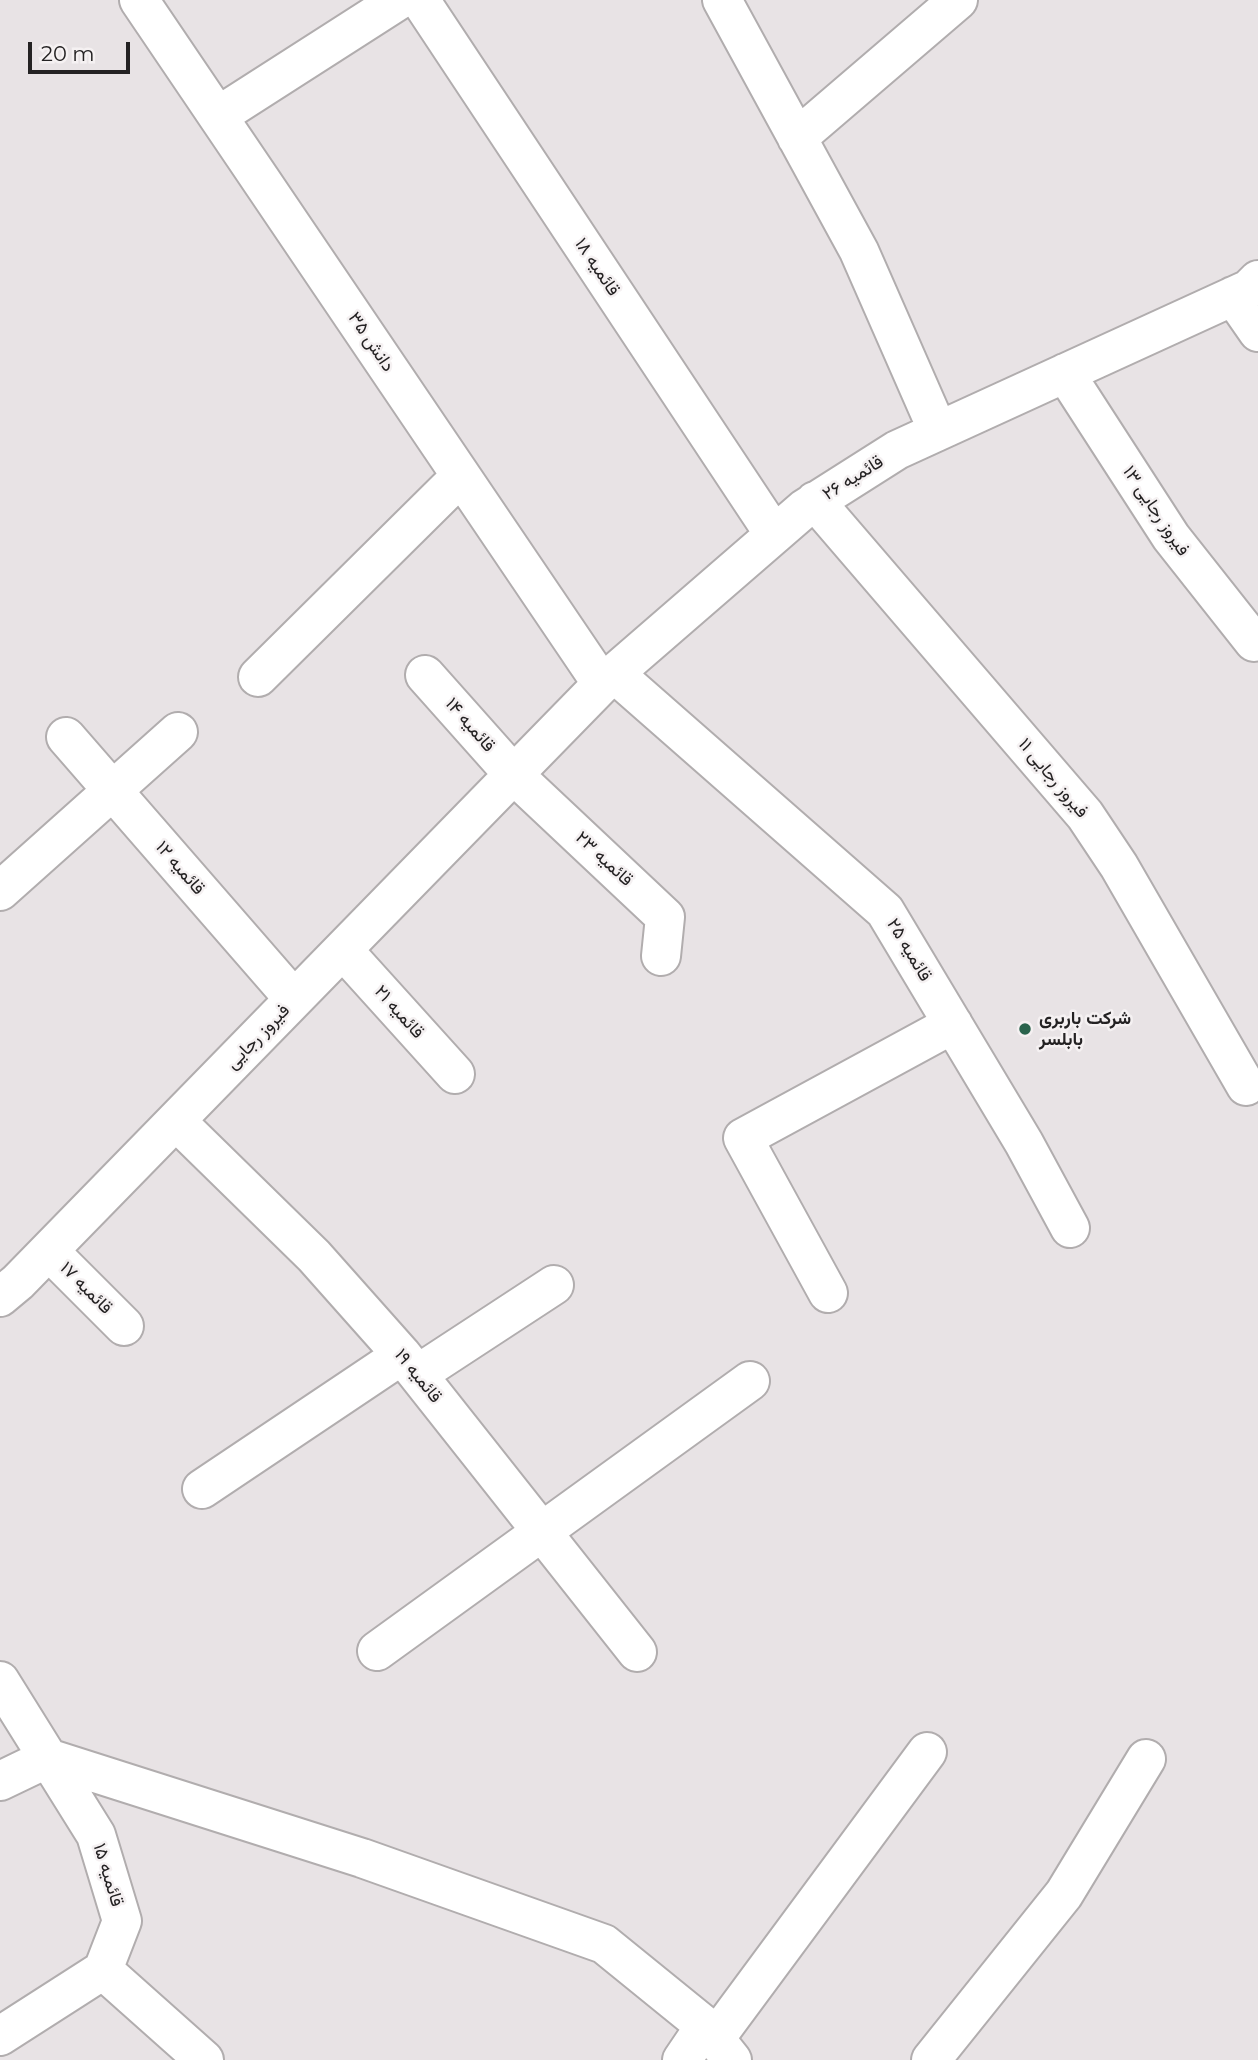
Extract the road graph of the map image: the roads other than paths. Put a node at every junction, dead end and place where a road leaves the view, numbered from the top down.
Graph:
1 (139, 0) edge
2 (400, 0) edge
3 (420, 0) edge
4 (722, 0) edge
5 (958, 0) edge
6 (218, 116) junction
7 (797, 138) junction
8 (1246, 288) edge
9 (1258, 332) edge
10 (1065, 373) junction
11 (938, 431) junction
12 (461, 476) junction
13 (815, 502) junction
14 (774, 534) junction
15 (1254, 642) dead end
16 (425, 674) dead end
17 (258, 677) dead end
18 (608, 679) junction
19 (178, 732) dead end
20 (66, 737) dead end
21 (514, 775) junction
22 (113, 791) junction
23 (0, 891) edge
24 (343, 950) junction
25 (661, 956) dead end
26 (294, 999) junction
27 (953, 1024) junction
28 (455, 1074) dead end
29 (1246, 1086) dead end
30 (176, 1121) junction
31 (1070, 1228) dead end
32 (49, 1251) junction
33 (554, 1285) dead end
34 (1, 1293) edge
35 (828, 1293) dead end
36 (124, 1326) dead end
37 (410, 1364) junction
38 (750, 1381) dead end
39 (202, 1489) dead end
40 (542, 1531) junction
41 (377, 1651) dead end
42 (637, 1652) dead end
43 (0, 1681) edge
44 (927, 1752) dead end
45 (48, 1758) junction
46 (1146, 1759) dead end
47 (0, 1781) edge
48 (103, 1970) junction
49 (0, 2036) edge
50 (717, 2042) edge
51 (204, 2060) edge
52 (682, 2060) edge
53 (931, 2060) edge

1 - 6 street, دانش ۳۵
2 - 6 street
3 - 14 street, قائمیه ۱۸
4 - 7 street
5 - 7 street
6 - 12 street, دانش ۳۵
7 - 11 street
8 - 9 street
8 - 10 street, قائمیه ۲۶
10 - 11 street, قائمیه ۲۶
10 - 15 street, فیروز رجایی ۱۳
11 - 13 street, قائمیه ۲۶
12 - 17 street
12 - 18 street, دانش ۳۵
13 - 14 street, قائمیه ۲۶
13 - 29 street, فیروز رجایی ۱۱
14 - 18 street, قائمیه ۲۶
16 - 21 street, قائمیه ۱۴
18 - 21 street, قائمیه ۲۶
18 - 27 street, قائمیه ۲۵
19 - 22 street
20 - 22 street, قائمیه ۱۲
21 - 24 street, فیروز رجایی
21 - 25 street, قائمیه ۲۳
22 - 23 street
22 - 26 street, قائمیه ۱۲
24 - 26 street, فیروز رجایی
24 - 28 street, قائمیه ۲۱
26 - 30 street, فیروز رجایی
27 - 31 street, قائمیه ۲۵
27 - 35 street
30 - 32 street, فیروز رجایی
30 - 37 street, قائمیه ۱۹
32 - 34 street, فیروز رجایی
32 - 36 street, قائمیه ۱۷
33 - 37 street
37 - 39 street
37 - 40 street, قائمیه ۱۹
38 - 40 street
40 - 41 street
40 - 42 street, قائمیه ۱۹
43 - 45 street, قائمیه ۱۵
44 - 50 street
45 - 47 street
45 - 48 street, قائمیه ۱۵
45 - 50 street
46 - 53 street
48 - 49 street
48 - 51 street
50 - 52 street

